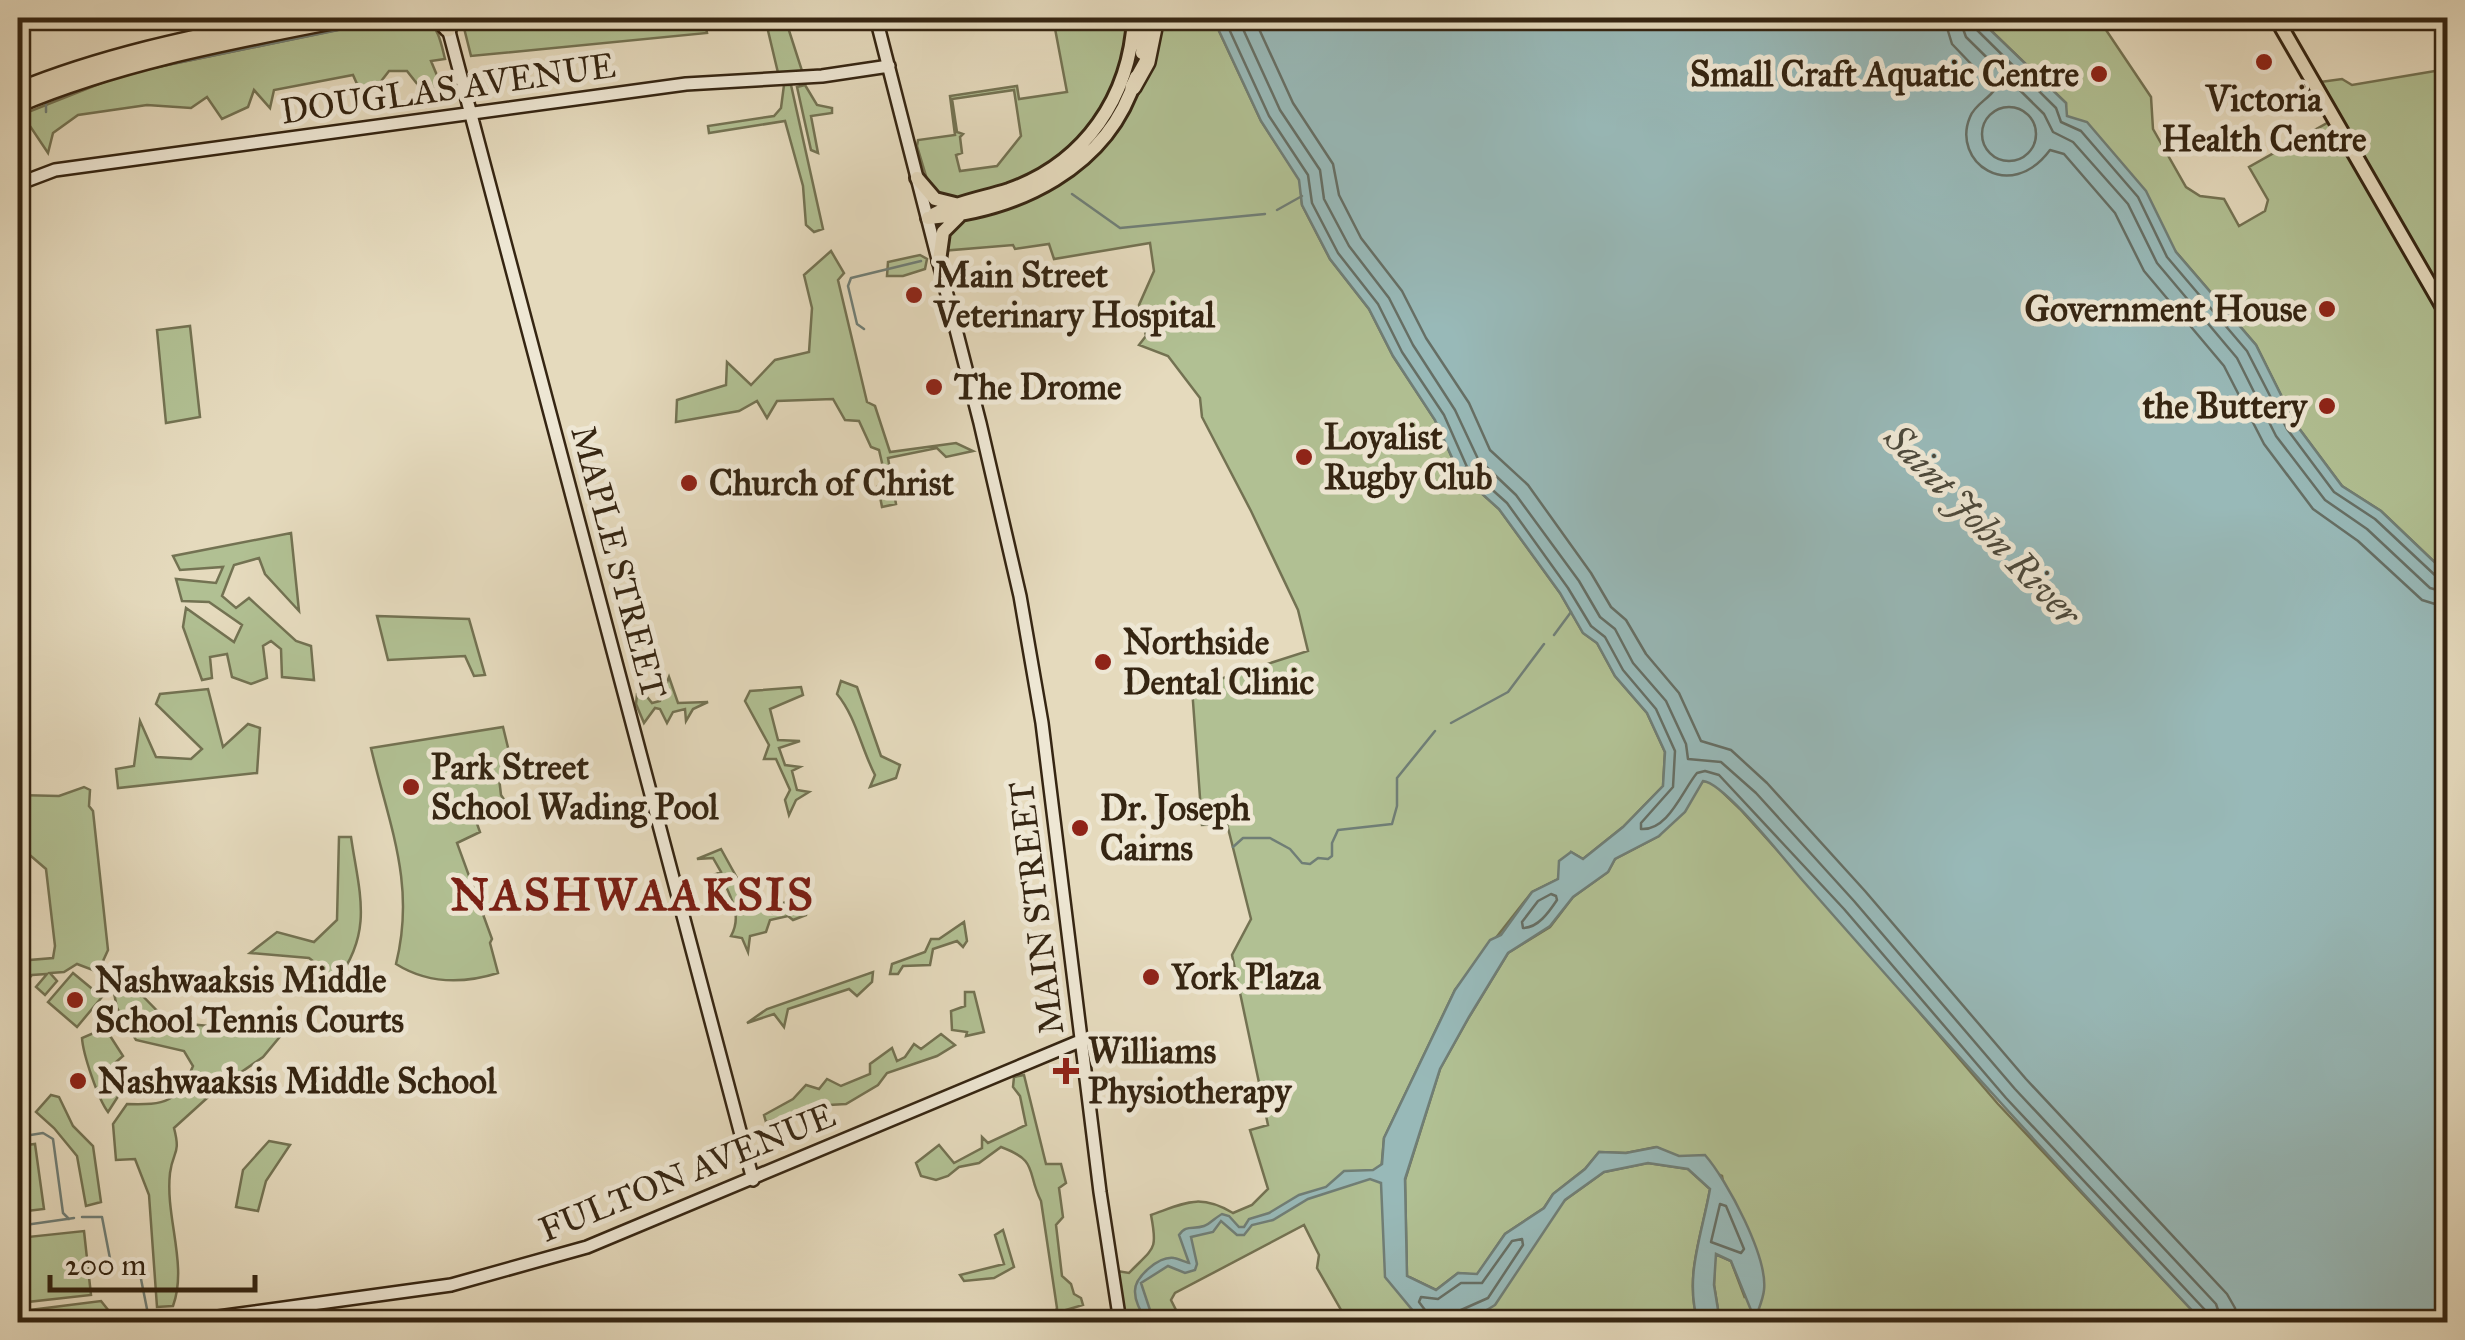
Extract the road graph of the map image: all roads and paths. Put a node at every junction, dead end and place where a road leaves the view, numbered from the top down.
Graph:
1 (291, 18) edge
2 (347, 18) edge
3 (876, 18) edge
4 (1134, 18) edge
5 (1146, 18) edge
6 (1156, 18) edge
7 (2276, 18) edge
8 (446, 20) edge
9 (889, 66) junction
10 (1133, 88) junction
11 (18, 92) edge
12 (18, 104) edge
13 (472, 112) junction
14 (917, 178) junction
15 (18, 184) edge
16 (961, 209) junction
17 (928, 218) junction
18 (939, 261) junction
19 (2448, 316) edge
20 (1080, 1041) junction
21 (752, 1180) junction
22 (181, 1322) edge
23 (1120, 1322) edge

1 - 11 highway
2 - 12 highway
3 - 9 street, MAIN STREET
4 - 16 main road
5 - 10 main road
6 - 10 highway
7 - 19 main road
8 - 13 street, MAPLE STREET
9 - 13 street, DOUGLAS AVENUE
9 - 14 street, MAIN STREET
10 - 16 main road
13 - 15 street, DOUGLAS AVENUE
13 - 21 street, MAPLE STREET
14 - 16 main road
14 - 17 street, MAIN STREET
16 - 17 main road
16 - 18 main road
17 - 18 street, MAIN STREET
18 - 20 street, MAIN STREET
20 - 21 street, FULTON AVENUE
20 - 23 street, MAIN STREET
21 - 22 street, FULTON AVENUE

